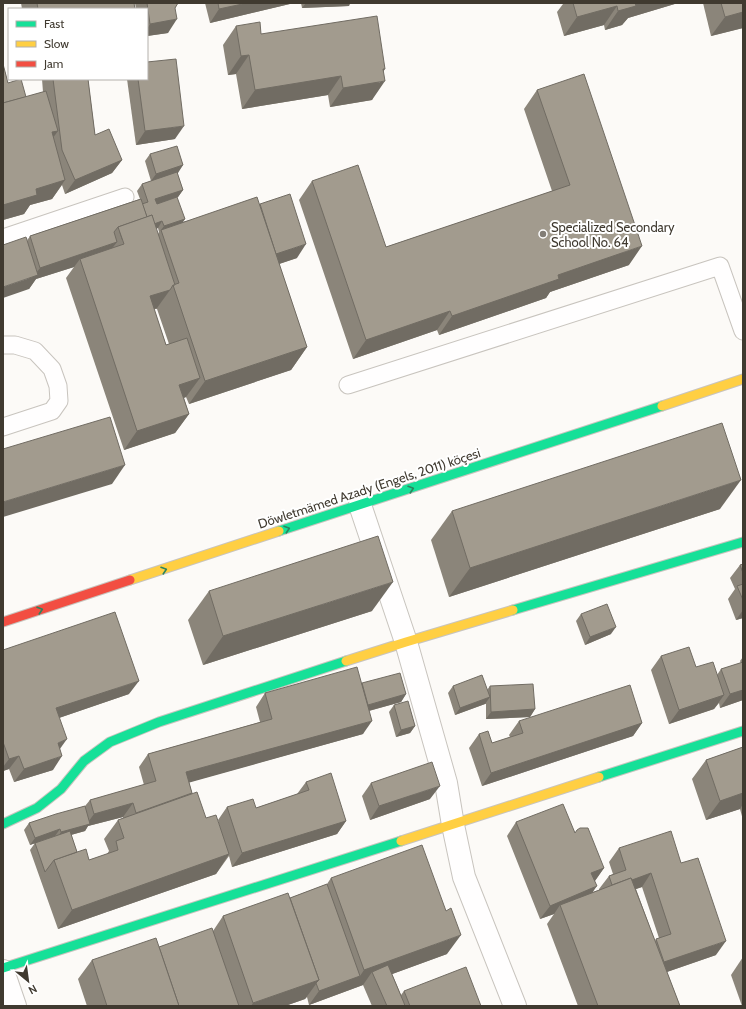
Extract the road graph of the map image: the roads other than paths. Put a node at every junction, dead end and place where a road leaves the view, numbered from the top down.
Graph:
1 (124, 197) dead end
2 (3, 238) edge
3 (743, 331) edge
4 (3, 345) edge
5 (743, 379) edge
6 (348, 385) dead end
7 (3, 427) edge
8 (360, 505) junction
9 (743, 542) edge
10 (3, 622) edge
11 (406, 642) junction
12 (743, 732) edge
13 (3, 824) edge
14 (453, 825) junction
15 (3, 968) edge
16 (3, 971) edge
17 (16, 1006) edge
18 (516, 1006) edge

1 - 2 lane
3 - 6 lane
4 - 7 lane
8 -> 5 street, Döwletmämed Azady (Engels, 2011) köçesi
10 -> 8 street, Döwletmämed Azady (Engels, 2011) köçesi
8 - 11 street
9 - 11 street
11 - 13 street
11 - 14 street
12 - 14 street
14 - 15 street
14 - 18 street
16 - 17 street

